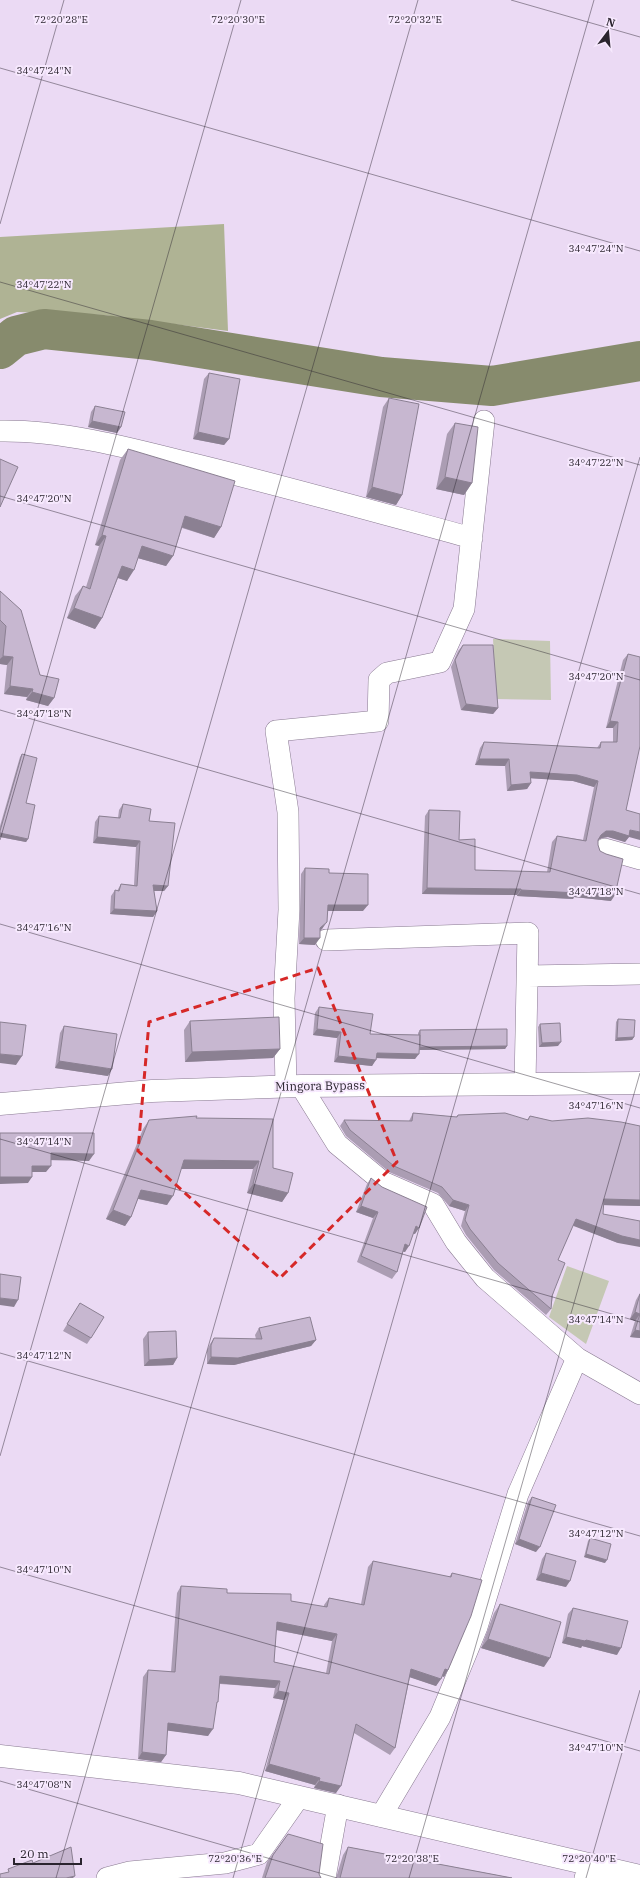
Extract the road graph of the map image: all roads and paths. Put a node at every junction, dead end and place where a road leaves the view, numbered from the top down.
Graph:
1 (484, 421) dead end
2 (0, 431) edge
3 (472, 538) junction
4 (605, 849) dead end
5 (640, 860) edge
6 (326, 940) dead end
7 (640, 974) edge
8 (528, 976) junction
9 (640, 1083) edge
10 (525, 1084) junction
11 (293, 1086) junction
12 (0, 1104) edge
13 (577, 1358) junction
14 (640, 1394) edge
15 (0, 1756) edge
16 (299, 1797) junction
17 (338, 1805) junction
18 (381, 1816) junction
19 (593, 1872) edge
20 (640, 1876) edge
21 (107, 1878) edge
22 (325, 1878) edge

1 - 3 street
2 - 3 street
3 - 11 street
4 - 5 street
6 - 8 street
7 - 8 street
8 - 10 street
9 - 10 main road, Mingora Bypass
10 - 11 main road, Mingora Bypass
11 - 12 main road, Mingora Bypass
11 - 13 street
13 - 14 street
13 - 18 street
15 - 16 main road
16 - 17 main road
16 - 21 street
17 - 18 main road
17 - 22 street
18 - 19 main road
19 - 20 main road

